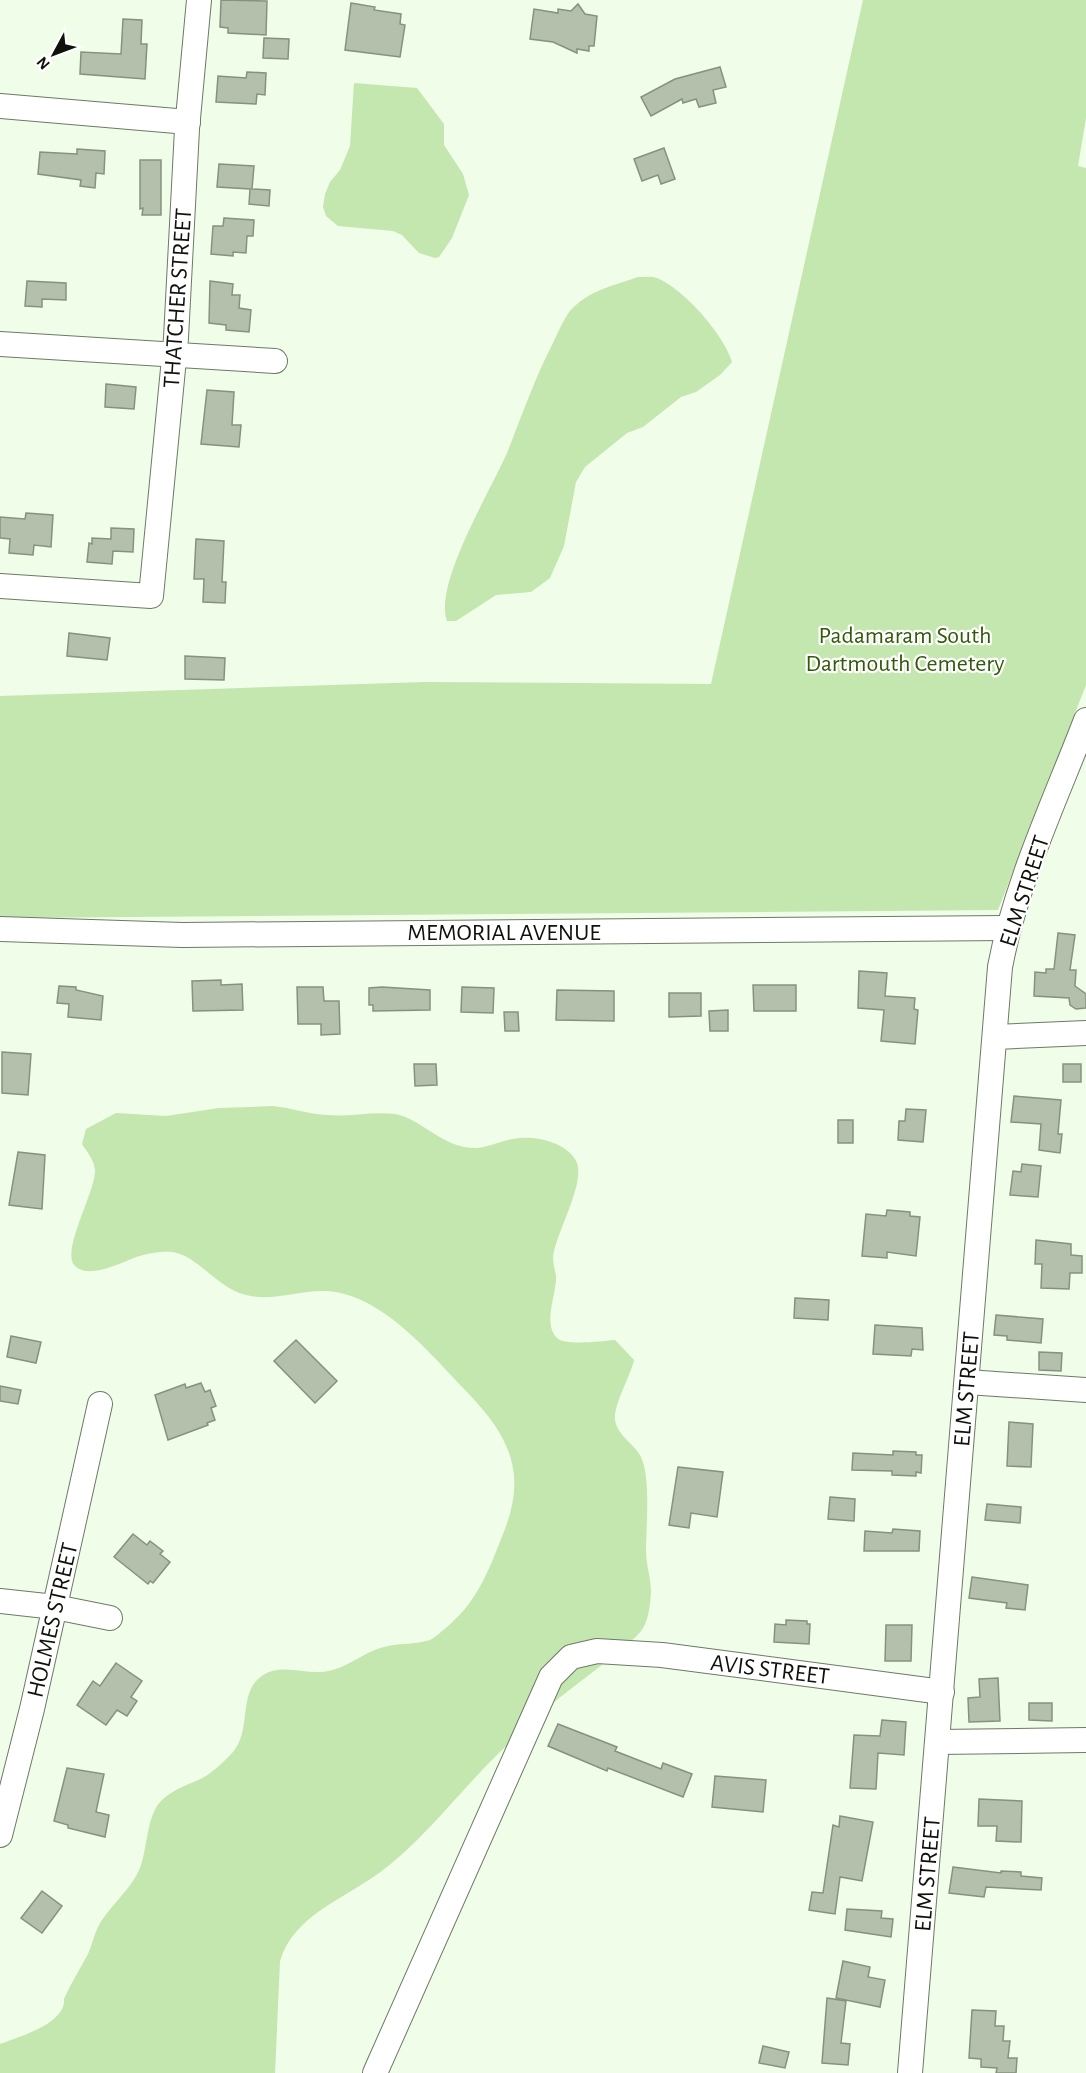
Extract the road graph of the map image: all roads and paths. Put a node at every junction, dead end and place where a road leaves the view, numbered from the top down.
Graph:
1 (199, 0) edge
2 (0, 106) edge
3 (188, 122) junction
4 (0, 344) edge
5 (174, 353) junction
6 (275, 361) dead end
7 (0, 586) edge
8 (1086, 720) edge
9 (1007, 928) junction
10 (0, 930) edge
11 (1086, 1033) edge
12 (995, 1037) junction
13 (967, 1382) junction
14 (1086, 1390) edge
15 (100, 1404) dead end
16 (0, 1601) edge
17 (55, 1608) junction
18 (110, 1618) dead end
19 (942, 1692) junction
20 (1086, 1740) edge
21 (938, 1742) junction
22 (0, 1835) edge
23 (375, 2073) edge
24 (910, 2073) edge

1 - 3 street, THATCHER STREET
2 - 3 street
3 - 5 street, THATCHER STREET
4 - 5 street
5 - 6 street
5 - 7 street, THATCHER STREET
8 - 9 street, ELM STREET
9 - 10 street, MEMORIAL AVENUE
9 - 12 street, ELM STREET
11 - 12 street
12 - 13 street, ELM STREET
13 - 14 street
13 - 19 street, ELM STREET
15 - 17 street, HOLMES STREET
16 - 17 street
17 - 18 street
17 - 22 street, HOLMES STREET
19 - 21 street, ELM STREET
19 - 23 street, AVIS STREET
20 - 21 street
21 - 24 street, ELM STREET

